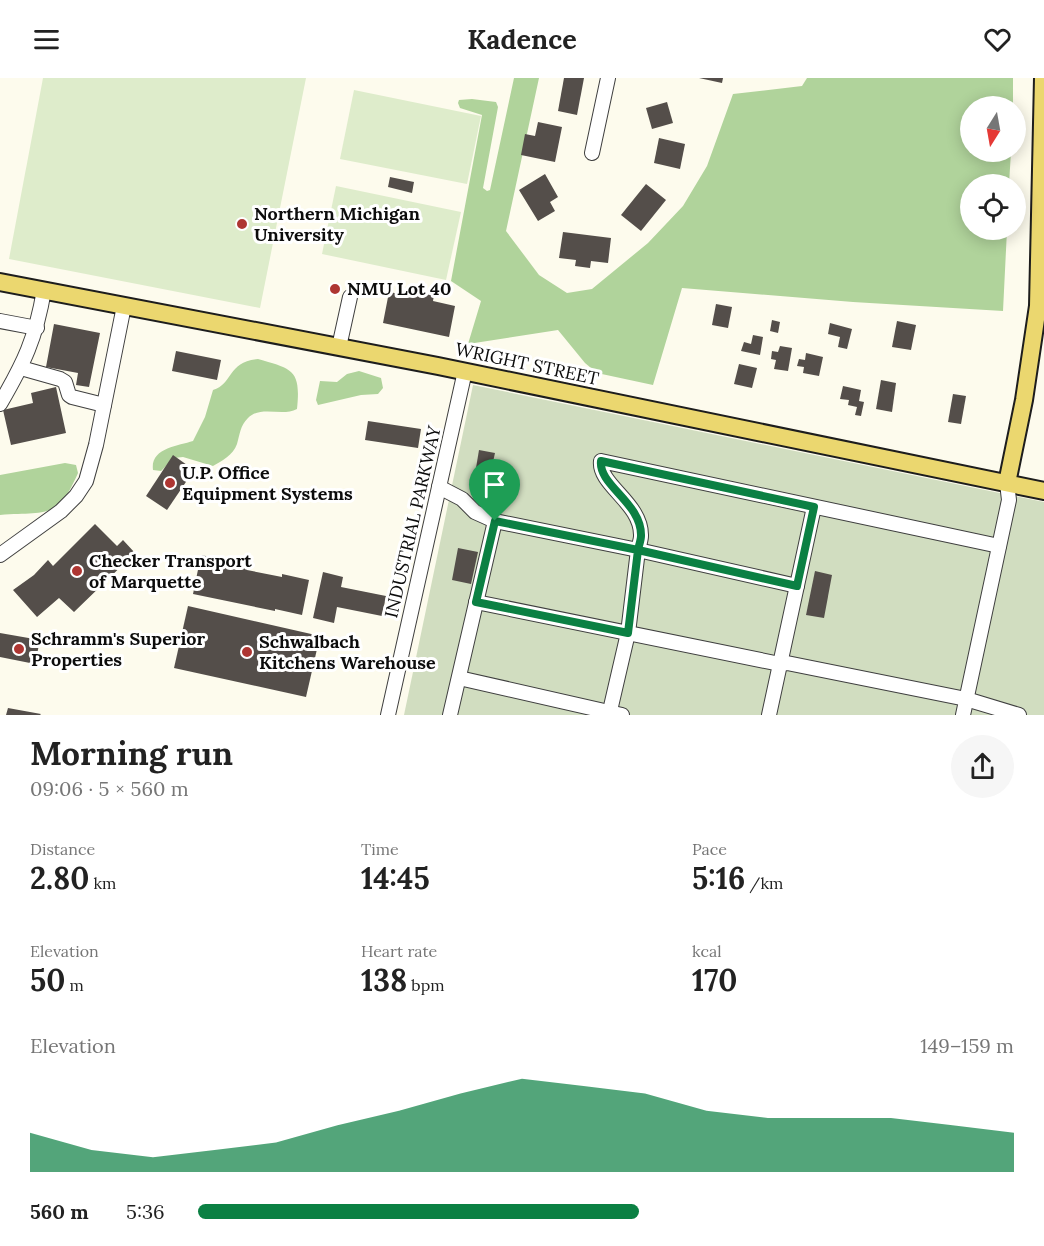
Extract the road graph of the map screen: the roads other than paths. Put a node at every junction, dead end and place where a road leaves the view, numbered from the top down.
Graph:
1 (608, 78) edge
2 (1043, 78) edge
3 (591, 153) dead end
4 (0, 282) edge
5 (44, 290) junction
6 (350, 297) dead end
7 (124, 306) junction
8 (0, 321) edge
9 (37, 328) junction
10 (339, 347) junction
11 (21, 368) junction
12 (465, 372) junction
13 (0, 404) edge
14 (104, 405) junction
15 (1007, 483) junction
16 (439, 487) junction
17 (1044, 490) edge
18 (814, 507) junction
19 (495, 521) junction
20 (999, 546) junction
21 (638, 550) junction
22 (0, 555) edge
23 (797, 586) junction
24 (476, 602) junction
25 (628, 633) junction
26 (780, 664) junction
27 (459, 678) junction
28 (966, 699) junction
29 (613, 714) edge
30 (388, 715) edge
31 (450, 715) edge
32 (768, 715) edge
33 (963, 715) edge
34 (1019, 715) edge

1 - 3 street
2 - 15 main road
4 - 5 main road, WRIGHT STREET
5 - 7 main road, WRIGHT STREET
5 - 9 street
6 - 10 street
7 - 10 main road, WRIGHT STREET
7 - 14 street
8 - 9 street
9 - 11 street
10 - 12 main road, WRIGHT STREET
11 - 13 street
11 - 14 street
12 - 15 main road, WRIGHT STREET
12 - 16 street, INDUSTRIAL PARKWAY
14 - 22 street
15 - 17 main road, WRIGHT STREET
15 - 20 street
16 - 19 street
16 - 30 street, INDUSTRIAL PARKWAY
18 - 20 street
18 - 21 street
18 - 23 street
19 - 21 street
19 - 24 street
20 - 28 street
21 - 23 street
21 - 25 street
23 - 26 street
24 - 25 street
24 - 27 street
25 - 26 street
25 - 29 street
26 - 28 street
26 - 32 street
27 - 29 street
27 - 31 street
28 - 33 street
28 - 34 street

